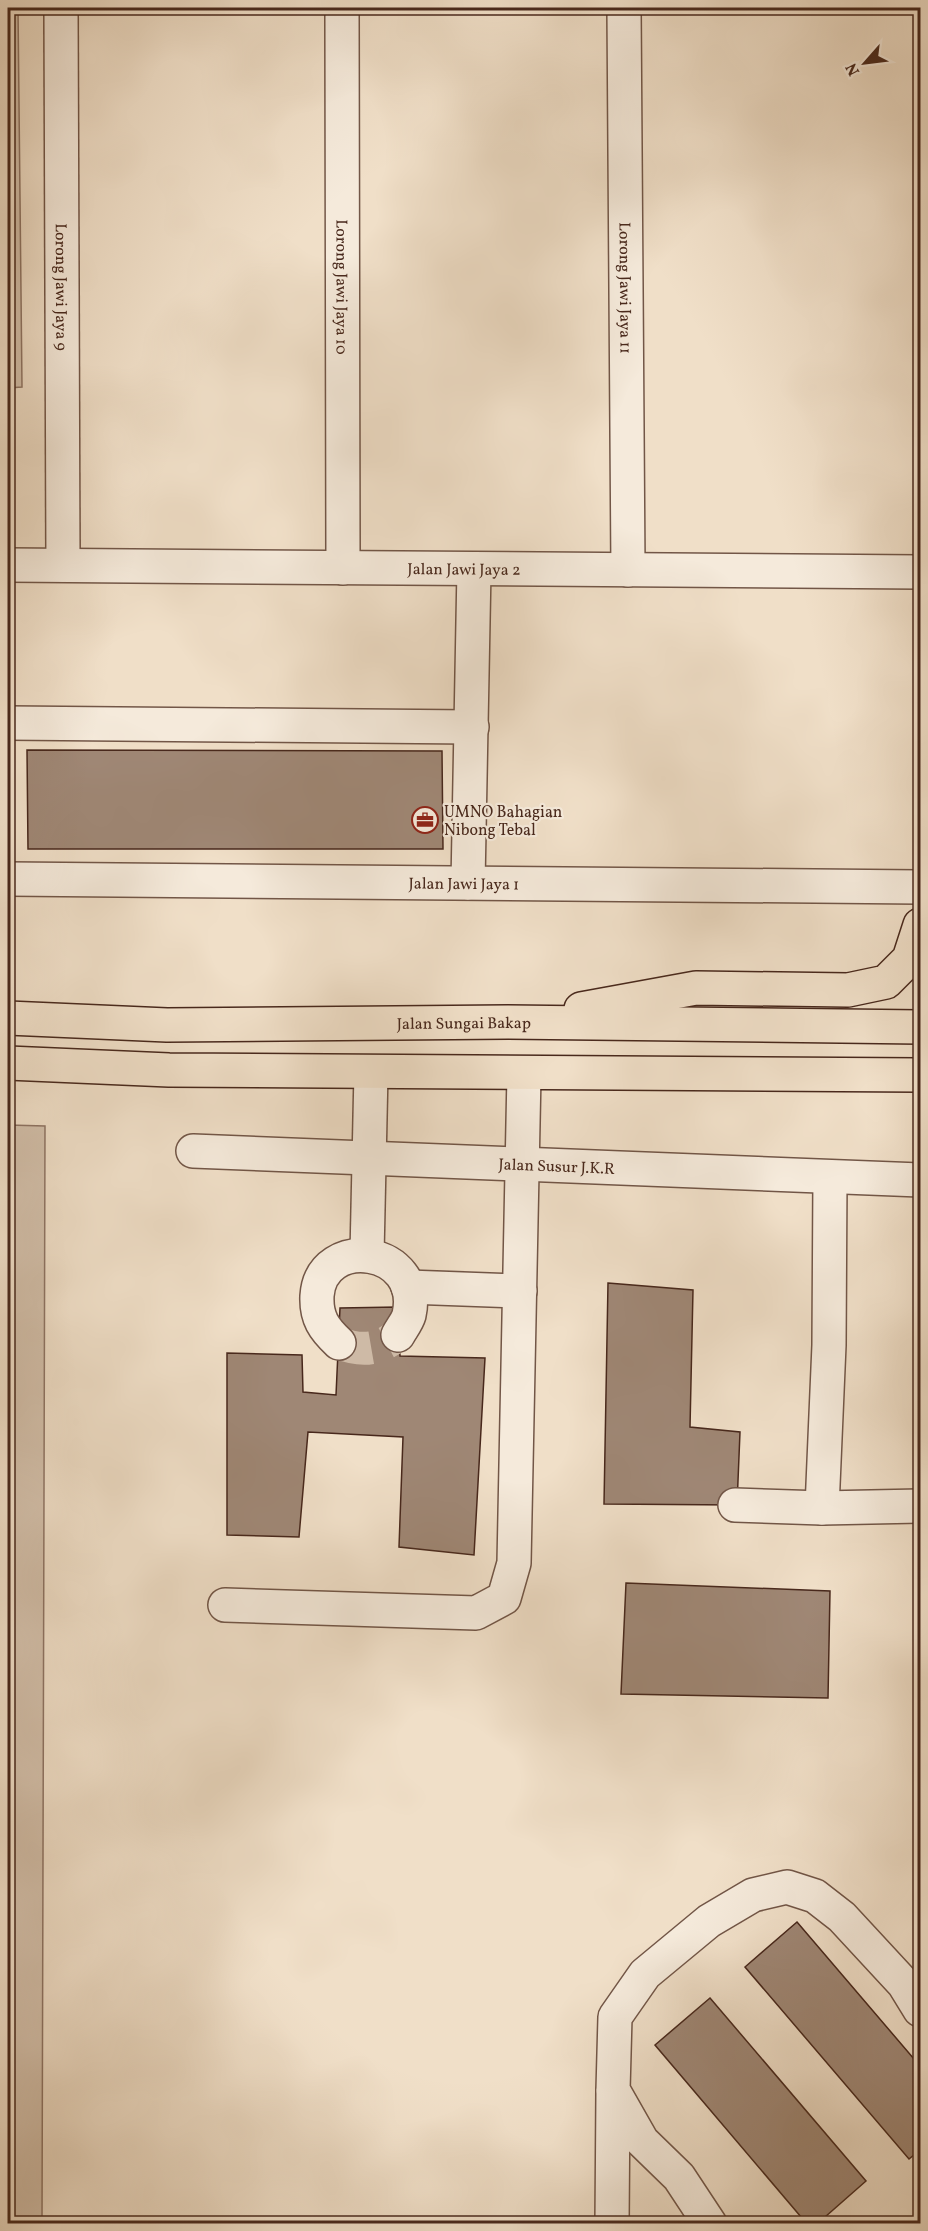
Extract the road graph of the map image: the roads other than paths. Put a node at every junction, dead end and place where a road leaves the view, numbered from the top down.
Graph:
1 (61, 8) edge
2 (342, 8) edge
3 (624, 8) edge
4 (8, 565) edge
5 (63, 565) junction
6 (343, 568) junction
7 (474, 569) junction
8 (628, 570) junction
9 (921, 573) edge
10 (8, 723) edge
11 (472, 727) junction
12 (8, 879) edge
13 (468, 883) junction
14 (921, 887) edge
15 (921, 925) edge
16 (8, 1018) edge
17 (508, 1022) junction
18 (921, 1028) edge
19 (8, 1064) edge
20 (371, 1072) junction
21 (524, 1074) junction
22 (921, 1075) edge
23 (194, 1151) dead end
24 (369, 1158) junction
25 (522, 1164) junction
26 (830, 1177) junction
27 (921, 1180) edge
28 (367, 1254) junction
29 (408, 1287) junction
30 (520, 1291) junction
31 (398, 1335) tunnel mouth
32 (339, 1344) tunnel mouth
33 (735, 1505) dead end
34 (921, 1506) edge
35 (822, 1508) junction
36 (225, 1605) dead end
37 (921, 2010) edge
38 (613, 2090) junction
39 (612, 2223) edge
40 (710, 2223) edge

1 - 5 street, Lorong Jawi Jaya 9
2 - 6 street, Lorong Jawi Jaya 10
3 - 8 street, Lorong Jawi Jaya 11
4 - 5 street, Jalan Jawi Jaya 2
5 - 6 street, Jalan Jawi Jaya 2
6 - 7 street, Jalan Jawi Jaya 2
7 - 8 street, Jalan Jawi Jaya 2
7 - 11 street
8 - 9 street, Jalan Jawi Jaya 2
10 - 11 street
11 - 13 street
12 - 13 street, Jalan Jawi Jaya 1
13 - 14 street, Jalan Jawi Jaya 1
15 - 17 highway
16 - 17 highway, Jalan Sungai Bakap
17 - 18 highway, Jalan Sungai Bakap
19 - 20 highway
20 - 21 highway
20 - 24 street
21 - 22 highway
21 - 25 street
23 - 24 street, Jalan Susur J.K.R
24 - 25 street, Jalan Susur J.K.R
24 - 28 street
25 - 26 street, Jalan Susur J.K.R
25 - 30 street
26 - 27 street, Jalan Susur J.K.R
26 - 35 street
28 - 29 street
28 - 32 street
29 - 30 street
29 - 31 street
30 - 36 street
33 - 35 street
34 - 35 street
37 - 38 street
38 - 39 street
38 - 40 street

